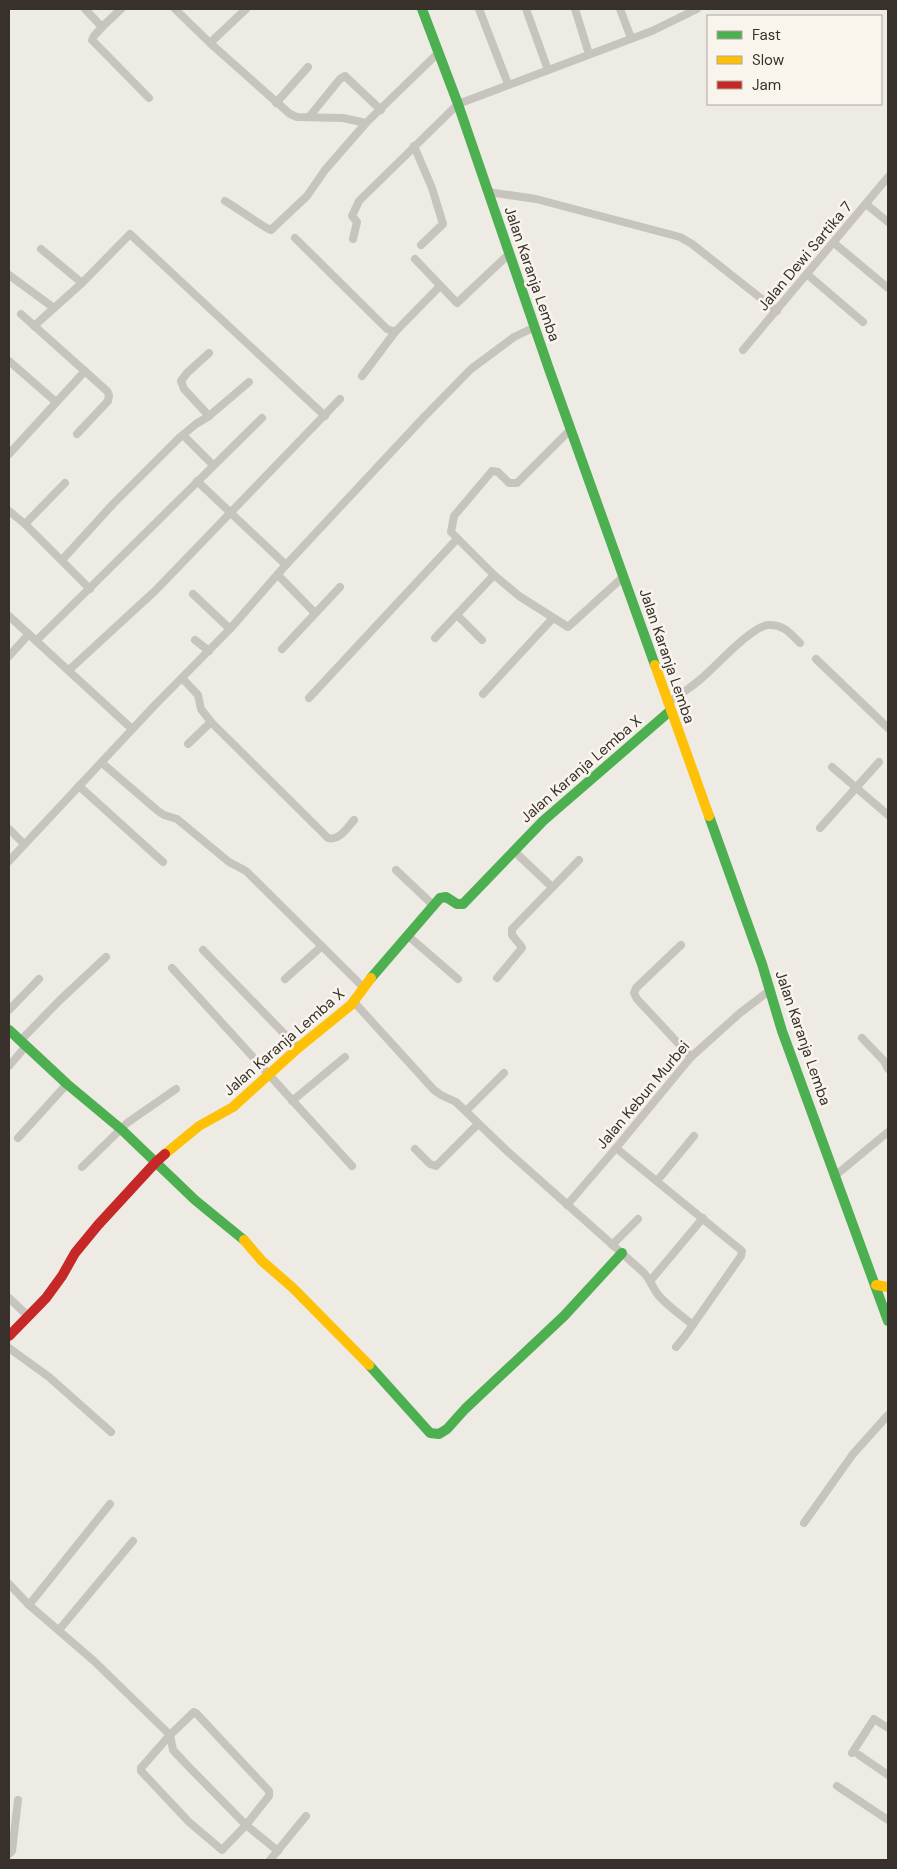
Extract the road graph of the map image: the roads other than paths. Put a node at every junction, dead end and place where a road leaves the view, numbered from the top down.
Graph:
1 (85, 9) edge
2 (121, 9) edge
3 (175, 9) edge
4 (246, 9) edge
5 (422, 9) edge
6 (480, 9) edge
7 (526, 9) edge
8 (575, 9) edge
9 (620, 9) edge
10 (697, 9) edge
11 (102, 27) junction
12 (631, 38) junction
13 (210, 42) junction
14 (438, 52) junction
15 (589, 54) junction
16 (308, 67) dead end
17 (548, 70) junction
18 (508, 84) junction
19 (148, 98) dead end
20 (276, 103) junction
21 (458, 104) junction
22 (381, 110) junction
23 (310, 117) junction
24 (366, 123) junction
25 (414, 146) junction
26 (887, 182) edge
27 (488, 192) junction
28 (225, 201) dead end
29 (866, 204) junction
30 (888, 222) edge
31 (295, 238) dead end
32 (353, 239) dead end
33 (834, 243) junction
34 (421, 245) dead end
35 (41, 249) dead end
36 (509, 254) junction
37 (415, 259) dead end
38 (9, 275) edge
39 (808, 275) junction
40 (82, 283) junction
41 (440, 286) junction
42 (888, 288) edge
43 (54, 308) junction
44 (777, 311) junction
45 (21, 314) dead end
46 (864, 322) dead end
47 (34, 326) junction
48 (535, 327) junction
49 (395, 332) junction
50 (743, 350) dead end
51 (209, 353) dead end
52 (9, 360) edge
53 (85, 371) junction
54 (362, 376) dead end
55 (249, 382) dead end
56 (340, 399) dead end
57 (56, 402) junction
58 (209, 416) junction
59 (325, 416) junction
60 (262, 418) dead end
61 (571, 429) junction
62 (77, 434) dead end
63 (183, 435) junction
64 (9, 454) edge
65 (214, 465) junction
66 (197, 482) junction
67 (65, 483) dead end
68 (9, 511) edge
69 (230, 513) junction
70 (25, 524) junction
71 (457, 539) junction
72 (62, 560) junction
73 (286, 565) junction
74 (278, 575) junction
75 (494, 576) junction
76 (623, 577) junction
77 (340, 587) dead end
78 (90, 589) junction
79 (193, 594) dead end
80 (315, 613) junction
81 (457, 615) junction
82 (9, 616) edge
83 (553, 618) junction
84 (230, 629) junction
85 (29, 634) junction
86 (435, 638) dead end
87 (36, 640) junction
88 (195, 640) dead end
89 (482, 640) dead end
90 (800, 643) dead end
91 (282, 649) dead end
92 (209, 651) junction
93 (9, 656) edge
94 (816, 659) dead end
95 (69, 670) junction
96 (182, 678) junction
97 (482, 694) dead end
98 (309, 698) dead end
99 (669, 707) junction
100 (211, 722) junction
101 (888, 728) edge
102 (132, 729) junction
103 (188, 744) dead end
104 (879, 762) dead end
105 (102, 763) junction
106 (832, 767) dead end
107 (79, 786) junction
108 (856, 787) junction
109 (888, 815) edge
110 (354, 820) dead end
111 (820, 828) dead end
112 (9, 830) edge
113 (24, 844) junction
114 (514, 851) junction
115 (579, 860) dead end
116 (9, 861) edge
117 (164, 862) dead end
118 (396, 870) dead end
119 (552, 887) junction
120 (433, 905) junction
121 (407, 935) junction
122 (681, 945) dead end
123 (322, 946) junction
124 (203, 950) dead end
125 (106, 957) dead end
126 (172, 968) dead end
127 (497, 978) dead end
128 (39, 979) dead end
129 (285, 979) dead end
130 (458, 979) dead end
131 (363, 987) junction
132 (769, 991) junction
133 (354, 1002) junction
134 (9, 1010) edge
135 (9, 1030) edge
136 (862, 1038) dead end
137 (24, 1043) junction
138 (298, 1048) junction
139 (690, 1056) junction
140 (345, 1057) dead end
141 (9, 1066) edge
142 (888, 1070) edge
143 (504, 1073) dead end
144 (268, 1074) junction
145 (68, 1084) junction
146 (176, 1090) dead end
147 (292, 1101) junction
148 (466, 1112) junction
149 (478, 1124) junction
150 (120, 1129) junction
151 (888, 1132) edge
152 (694, 1136) dead end
153 (18, 1138) dead end
154 (616, 1148) junction
155 (415, 1149) dead end
156 (156, 1162) junction
157 (352, 1166) dead end
158 (82, 1167) dead end
159 (836, 1176) junction
160 (657, 1181) junction
161 (567, 1205) junction
162 (638, 1218) dead end
163 (703, 1218) junction
164 (612, 1245) junction
165 (622, 1253) junction
166 (651, 1280) junction
167 (876, 1285) junction
168 (888, 1287) edge
169 (9, 1298) edge
170 (887, 1315) edge
171 (29, 1317) junction
172 (693, 1325) junction
173 (9, 1336) edge
174 (676, 1346) dead end
175 (9, 1348) edge
176 (888, 1415) edge
177 (111, 1432) dead end
178 (110, 1504) dead end
179 (804, 1523) dead end
180 (133, 1541) dead end
181 (9, 1584) edge
182 (29, 1605) junction
183 (59, 1630) junction
184 (888, 1728) edge
185 (170, 1734) junction
186 (888, 1775) edge
187 (837, 1786) dead end
188 (18, 1800) dead end
189 (306, 1816) dead end
190 (888, 1820) edge
191 (246, 1825) junction
192 (278, 1851) junction
193 (9, 1854) edge
194 (270, 1860) edge

1 - 11 street
2 - 11 street
3 - 13 street
4 - 13 street
5 - 14 street, Jalan Karanja Lemba
6 - 18 street
7 - 17 street
8 - 15 street
9 - 12 street
10 - 12 street
11 - 19 street
12 - 15 street
13 - 20 street
14 - 21 street, Jalan Karanja Lemba
14 - 22 street
15 - 17 street
16 - 20 street
17 - 18 street
18 - 21 street
20 - 23 street
21 - 25 street
21 - 27 street, Jalan Karanja Lemba
22 - 23 street
22 - 24 street
23 - 24 street
24 - 28 street
25 - 32 street
25 - 34 street
26 - 29 street, Jalan Dewi Sartika 7
27 - 36 street, Jalan Karanja Lemba
27 - 44 street
29 - 30 street
29 - 33 street, Jalan Dewi Sartika 7
31 - 49 street
33 - 39 street, Jalan Dewi Sartika 7
33 - 42 street
35 - 40 street
36 - 41 street
36 - 48 street, Jalan Karanja Lemba
37 - 41 street
38 - 43 street
39 - 44 street, Jalan Dewi Sartika 7
39 - 46 street
40 - 43 street
40 - 59 street
41 - 49 street
43 - 47 street
44 - 50 street, Jalan Dewi Sartika 7
45 - 47 street
47 - 53 street
48 - 61 street, Jalan Karanja Lemba
48 - 73 street
49 - 54 street
51 - 58 street
52 - 57 street
53 - 57 street
53 - 62 street
55 - 58 street
56 - 59 street
57 - 64 street
58 - 63 street
59 - 69 street
60 - 65 street
61 - 71 street
61 - 76 street, Jalan Karanja Lemba
63 - 65 street
63 - 72 street
65 - 66 street
66 - 69 street
66 - 78 street
67 - 70 street
68 - 70 street
69 - 73 street
69 - 95 street
70 - 72 street
71 - 75 street
71 - 98 street
72 - 78 street
73 - 74 street
74 - 80 street
74 - 84 street
75 - 81 street
75 - 83 street
76 - 83 street
76 - 99 street, Jalan Karanja Lemba
77 - 80 street
78 - 87 street
79 - 84 street
80 - 91 street
81 - 86 street
81 - 89 street
82 - 85 street
83 - 97 street
84 - 92 street
85 - 87 street
85 - 93 street
87 - 95 street
88 - 92 street
90 - 99 street
92 - 96 street
94 - 101 street
95 - 102 street
96 - 100 street
96 - 102 street
99 - 114 street, Jalan Karanja Lemba X
99 - 132 street, Jalan Karanja Lemba
100 - 103 street
100 - 110 street
102 - 105 street
104 - 108 street
105 - 107 street
105 - 123 street
106 - 108 street
107 - 113 street
107 - 117 street
108 - 109 street
108 - 111 street
112 - 113 street
113 - 116 street
114 - 119 street
114 - 120 street, Jalan Karanja Lemba X
115 - 119 street
118 - 120 street
119 - 127 street
120 - 121 street, Jalan Karanja Lemba X
121 - 130 street
121 - 131 street, Jalan Karanja Lemba X
122 - 139 street
123 - 129 street
123 - 131 street
124 - 138 street
125 - 137 street
126 - 144 street
128 - 134 street
131 - 133 street, Jalan Karanja Lemba X
132 - 139 street, Jalan Kebun Murbei
132 - 159 street, Jalan Karanja Lemba
133 - 138 street, Jalan Karanja Lemba X
133 - 148 street
135 - 137 street
136 - 142 street
137 - 141 street
137 - 145 street
138 - 144 street, Jalan Karanja Lemba X
139 - 154 street, Jalan Kebun Murbei
140 - 147 street
143 - 148 street
144 - 147 street
144 - 156 street, Jalan Karanja Lemba X
145 - 150 street
145 - 153 street
146 - 150 street
147 - 157 street
148 - 149 street
149 - 155 street
149 - 161 street
150 - 156 street
150 - 158 street
151 - 159 street
152 - 160 street
154 - 160 street
154 - 161 street, Jalan Kebun Murbei
156 - 165 street
156 - 171 street, Jalan Karanja Lemba X
159 - 167 street, Jalan Karanja Lemba
160 - 163 street
161 - 164 street
162 - 164 street
163 - 166 street
163 - 172 street
164 - 165 street
165 - 166 street
166 - 172 street
167 - 168 street
167 - 170 street, Jalan Karanja Lemba
169 - 171 street
171 - 173 street, Jalan Karanja Lemba X
172 - 174 street
175 - 177 street
176 - 179 street
178 - 182 street
180 - 183 street
181 - 182 street
182 - 183 street
183 - 185 street
184 - 186 street
185 - 191 street
185 - 191 street
185 - 191 street
187 - 190 street
188 - 193 street
189 - 192 street
191 - 192 street
192 - 194 street

